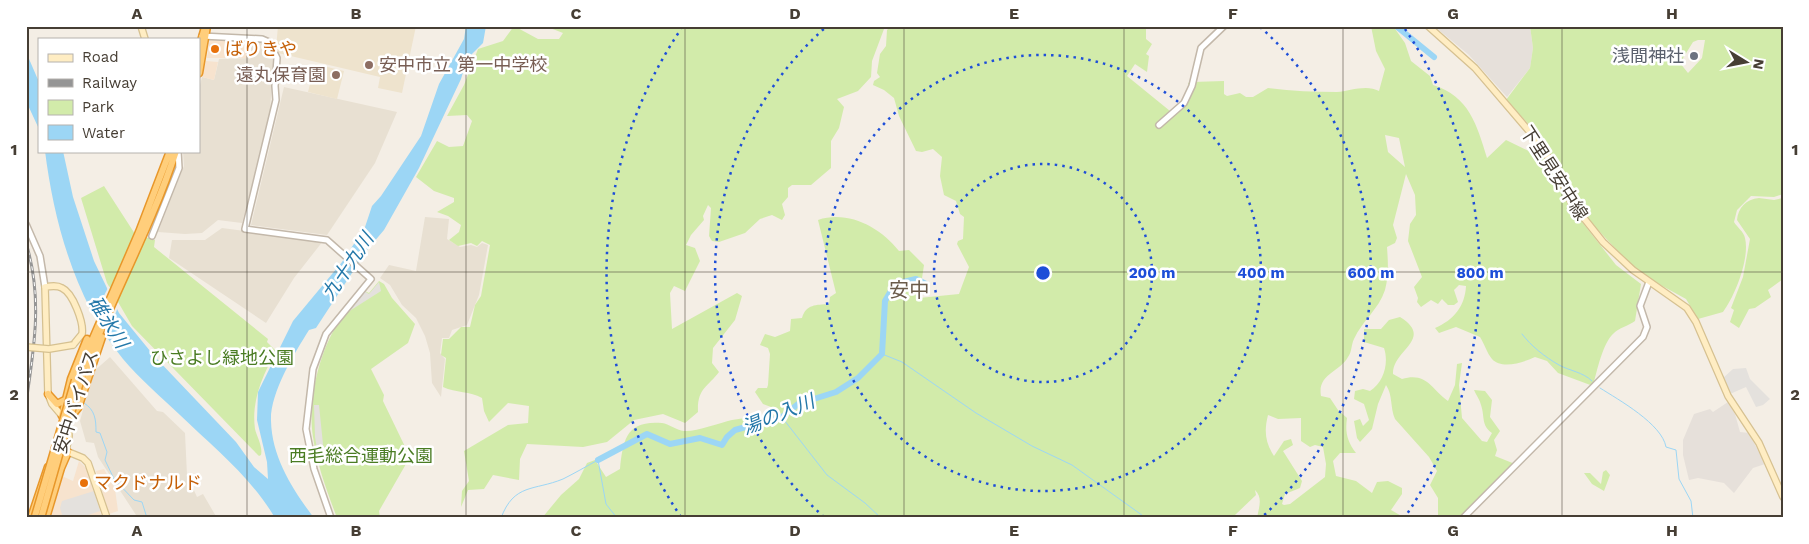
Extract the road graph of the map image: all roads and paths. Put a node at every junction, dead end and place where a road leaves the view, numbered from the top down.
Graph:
1 (141, 26) edge
2 (206, 26) edge
3 (1224, 26) edge
4 (1428, 26) edge
5 (204, 36) junction
6 (145, 38) edge
7 (200, 46) edge
8 (200, 66) edge
9 (1160, 125) dead end
10 (170, 152) edge
11 (177, 152) edge
12 (177, 152) edge
13 (26, 224) edge
14 (141, 234) junction
15 (152, 236) dead end
16 (1649, 282) junction
17 (46, 287) junction
18 (96, 335) junction
19 (26, 347) edge
20 (48, 394) junction
21 (65, 400) junction
22 (65, 418) junction
23 (54, 444) dead end
24 (67, 452) junction
25 (40, 488) junction
26 (53, 491) junction
27 (1783, 497) edge
28 (36, 517) edge
29 (46, 518) edge
30 (107, 518) edge
31 (331, 518) edge
32 (1463, 518) edge

1 - 6 main road
2 - 5 highway
3 - 9 street
4 - 16 main road, 下里見安中線
5 - 7 highway
5 - 8 highway
5 - 31 street
10 - 14 highway
11 - 14 highway
12 - 15 street
13 - 17 street
14 - 18 highway
14 - 18 highway
16 - 27 main road, 下里見安中線
16 - 32 street
17 - 19 main road, bridge
17 - 20 main road
18 - 21 highway
18 - 22 highway
18 - 28 highway, 安中バイパス, bridge
20 - 21 highway
20 - 22 main road
21 - 22 highway
22 - 24 main road
23 - 24 street
24 - 25 highway
24 - 26 highway
24 - 30 main road
25 - 26 highway
25 - 28 highway
26 - 29 highway

